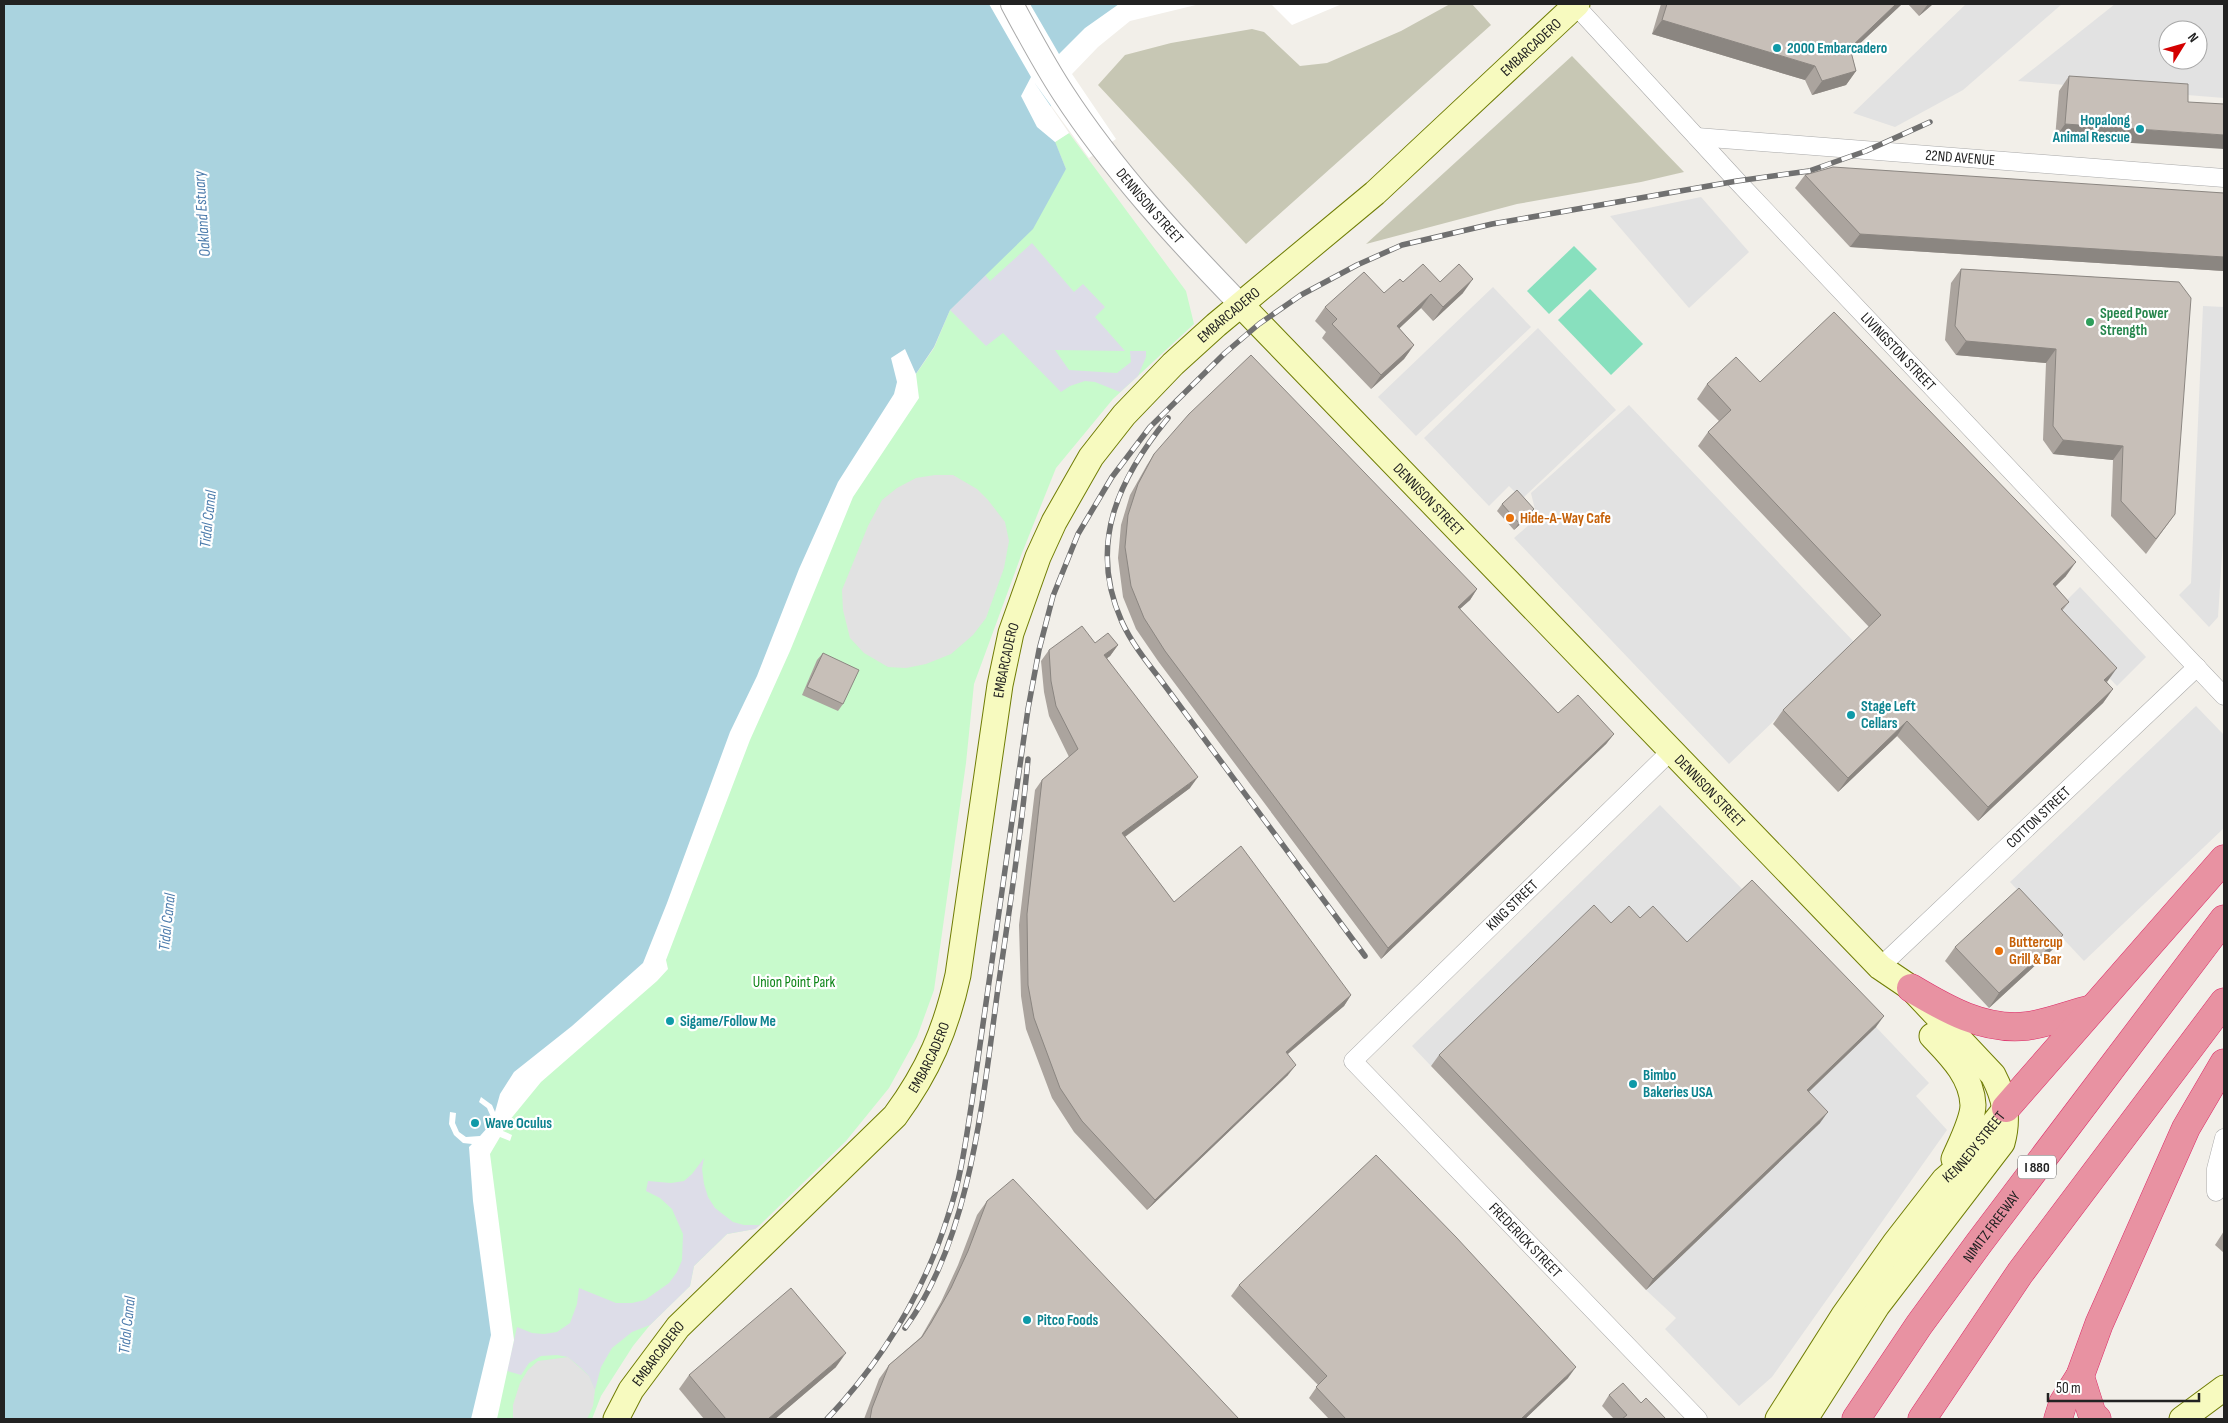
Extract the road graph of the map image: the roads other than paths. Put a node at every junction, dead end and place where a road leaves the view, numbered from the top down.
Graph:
1 (1012, 4) edge
2 (1576, 4) edge
3 (1696, 137) junction
4 (2224, 178) edge
5 (1241, 306) junction
6 (2197, 667) junction
7 (2224, 696) edge
8 (1672, 750) junction
9 (2224, 859) edge
10 (2224, 919) edge
11 (1880, 967) junction
12 (1910, 988) junction
13 (2224, 1002) edge
14 (2091, 1008) junction
15 (1353, 1060) joint
16 (2224, 1063) edge
17 (2006, 1108) junction
18 (2224, 1138) edge
19 (1944, 1180) junction
20 (2216, 1192) dead end
21 (2080, 1376) junction
22 (2224, 1388) edge
23 (616, 1419) edge
24 (1698, 1419) edge
25 (1778, 1419) edge
26 (1804, 1419) edge
27 (1856, 1419) edge
28 (1922, 1419) edge
29 (2058, 1419) edge
30 (2097, 1419) edge
31 (2182, 1419) edge

1 - 5 street, DENNISON STREET
2 - 3 street, LIVINGSTON STREET
2 - 5 main road, EMBARCADERO
3 - 4 street, 22ND AVENUE
3 - 6 street, LIVINGSTON STREET
5 - 8 main road, DENNISON STREET
5 - 23 main road, EMBARCADERO
6 - 7 street, LIVINGSTON STREET
6 - 11 street, COTTON STREET
8 - 11 main road, DENNISON STREET
8 - 15 street, KING STREET
9 - 14 highway
10 - 27 highway, NIMITZ FREEWAY / I 880
11 - 12 main road, DENNISON STREET
11 - 19 main road, DENNISON STREET
12 - 14 highway
12 - 17 main road, DENNISON STREET
13 - 28 highway
14 - 17 highway
15 - 24 street, FREDERICK STREET
16 - 21 highway
17 - 19 main road, KENNEDY STREET
17 - 26 main road, KENNEDY STREET
18 - 20 street
19 - 25 main road, KENNEDY STREET
21 - 29 highway
21 - 30 highway
22 - 31 main road

